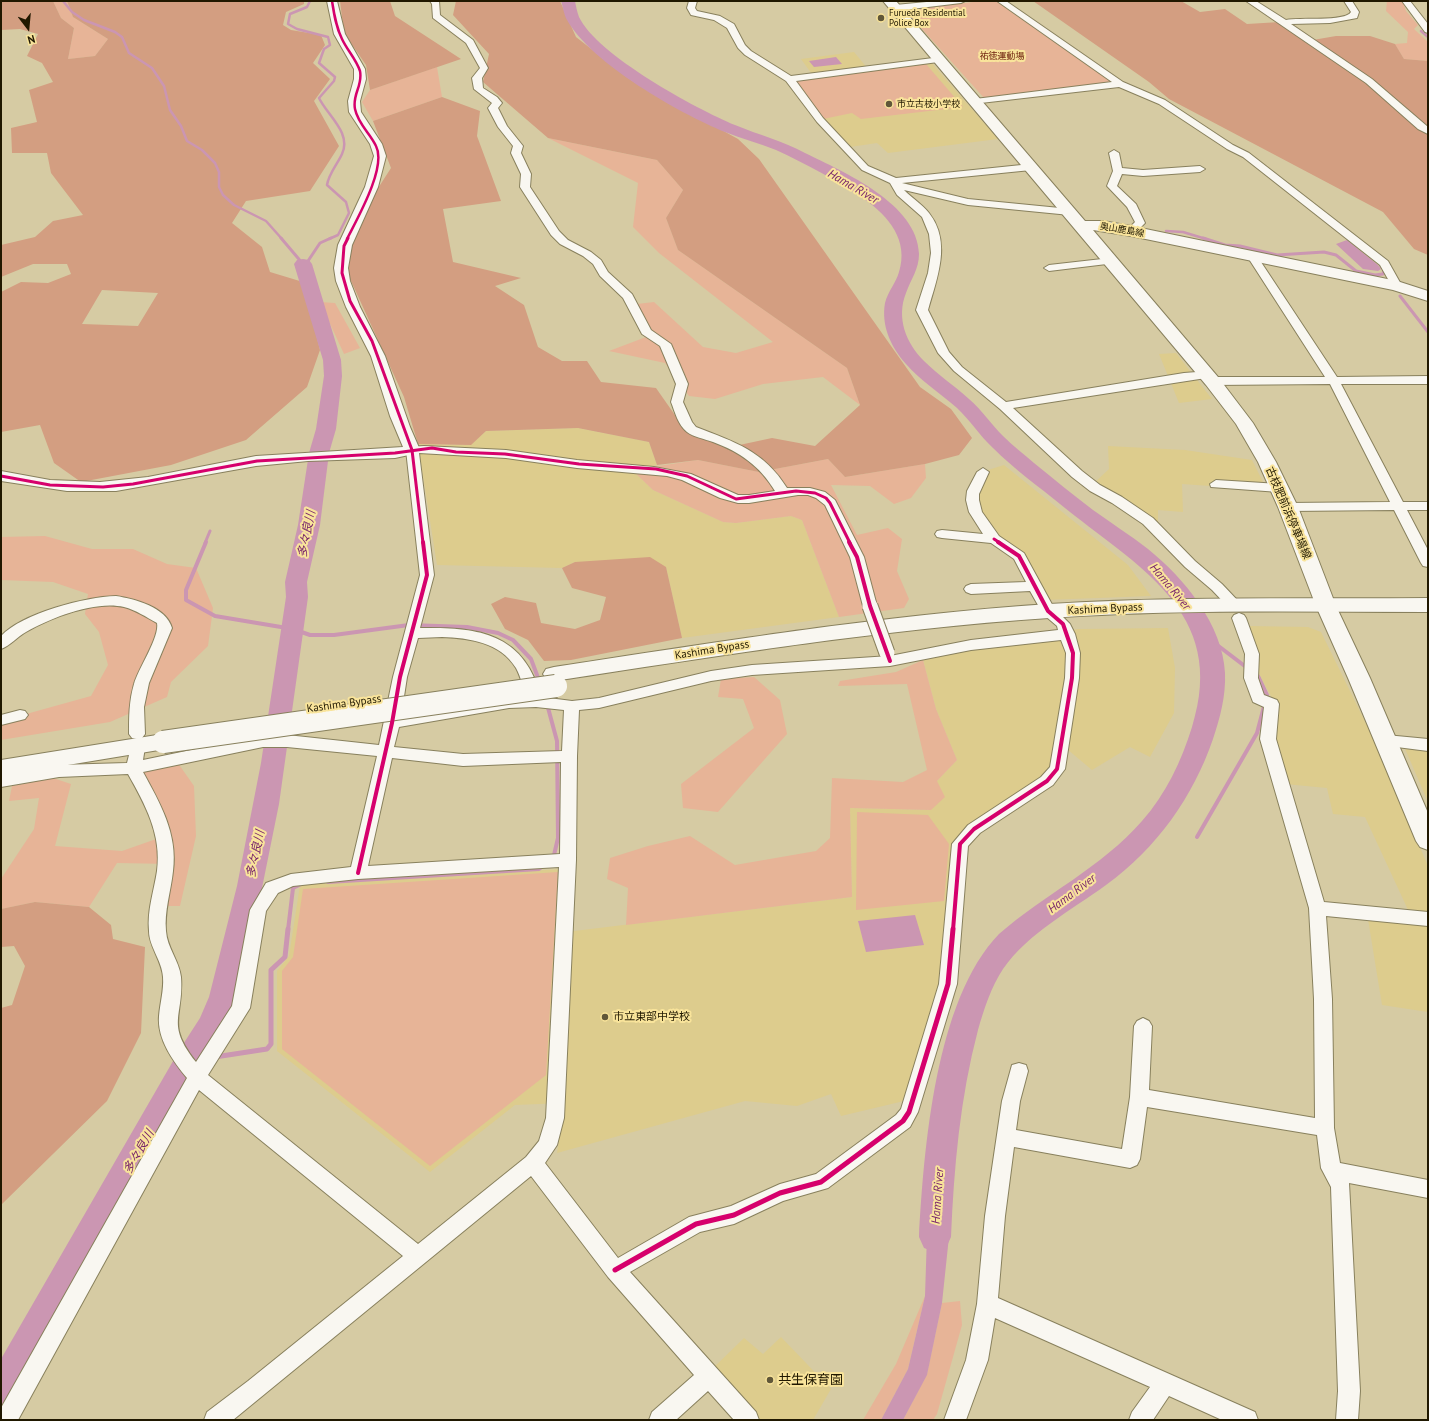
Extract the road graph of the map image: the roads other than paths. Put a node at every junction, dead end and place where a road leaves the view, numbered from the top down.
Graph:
1 (332, 1) edge
2 (434, 1) edge
3 (693, 1) edge
4 (961, 1) edge
5 (1001, 1) edge
6 (1250, 1) edge
7 (1348, 1) edge
8 (1406, 1) edge
9 (892, 5) edge
10 (1285, 23) junction
11 (1428, 30) edge
12 (938, 59) junction
13 (789, 79) junction
14 (1120, 84) junction
15 (975, 102) junction
16 (1428, 131) edge
17 (1114, 153) dead end
18 (1031, 167) junction
19 (1200, 169) dead end
20 (1118, 171) junction
21 (895, 183) junction
22 (1075, 219) junction
23 (1131, 231) junction
24 (1252, 256) junction
25 (1111, 261) junction
26 (1049, 268) dead end
27 (1397, 286) junction
28 (1428, 296) edge
29 (1209, 378) junction
30 (1428, 380) edge
31 (1334, 381) junction
32 (1004, 406) junction
33 (412, 450) junction
34 (984, 472) dead end
35 (1, 476) edge
36 (1216, 484) dead end
37 (1279, 488) junction
38 (783, 493) junction
39 (1399, 506) junction
40 (1428, 506) edge
41 (1288, 507) junction
42 (942, 534) dead end
43 (994, 539) junction
44 (1428, 563) edge
45 (1034, 586) junction
46 (971, 589) dead end
47 (1428, 605) edge
48 (1230, 612) junction
49 (1329, 612) junction
50 (1428, 617) edge
51 (1059, 623) junction
52 (414, 627) junction
53 (1, 644) edge
54 (889, 657) junction
55 (536, 702) junction
56 (572, 706) junction
57 (20, 715) dead end
58 (1, 720) edge
59 (392, 723) junction
60 (1386, 741) junction
61 (1428, 745) edge
62 (136, 749) junction
63 (385, 752) junction
64 (569, 756) junction
65 (1, 757) edge
66 (1, 768) edge
67 (1, 781) edge
68 (1428, 841) edge
69 (555, 861) junction
70 (358, 873) junction
71 (1317, 908) junction
72 (1428, 919) edge
73 (1143, 1026) dead end
74 (205, 1065) junction
75 (1019, 1070) dead end
76 (1139, 1097) junction
77 (1325, 1128) junction
78 (1007, 1137) junction
79 (533, 1163) junction
80 (1333, 1171) junction
81 (1428, 1189) edge
82 (418, 1256) junction
83 (615, 1270) junction
84 (986, 1304) junction
85 (708, 1377) junction
86 (1164, 1384) junction
87 (6, 1420) edge
88 (214, 1420) edge
89 (660, 1420) edge
90 (748, 1420) edge
91 (955, 1420) edge
92 (1140, 1420) edge
93 (1247, 1420) edge
94 (1347, 1420) edge

1 - 33 street
2 - 38 street
3 - 13 street
4 - 9 street
5 - 14 street
6 - 10 street
7 - 10 street
8 - 11 street
9 - 12 main road
10 - 16 street
12 - 13 street
12 - 15 main road
13 - 21 street
14 - 15 street
14 - 27 street
15 - 18 main road
17 - 20 street
18 - 21 street
18 - 22 main road
19 - 20 street
20 - 23 street
21 - 22 street
21 - 32 street
22 - 23 main road, 奥山鹿島線
22 - 25 main road, 古枝肥前浜停車場線
23 - 24 main road, 奥山鹿島線
24 - 27 main road, 奥山鹿島線
24 - 31 street
25 - 26 street
25 - 29 main road, 古枝肥前浜停車場線
27 - 28 main road, 奥山鹿島線
29 - 31 street
29 - 32 street
29 - 37 main road, 古枝肥前浜停車場線
30 - 31 street
31 - 39 street
32 - 48 street
33 - 35 street
33 - 38 street
33 - 52 street
34 - 43 street
36 - 37 street
37 - 41 main road, 古枝肥前浜停車場線
38 - 54 street, bridge
39 - 40 street
39 - 41 street
39 - 44 street
41 - 49 main road, 古枝肥前浜停車場線
42 - 43 street
43 - 45 street
45 - 46 street
45 - 51 street
47 - 49 main road
48 - 49 main road
48 - 51 main road, Kashima Bypass
48 - 71 street
49 - 50 main road
49 - 60 main road, 古枝肥前浜停車場線
51 - 54 street
51 - 62 main road, Kashima Bypass, bridge
51 - 83 street
52 - 55 street
52 - 59 street
53 - 62 street
54 - 56 street
55 - 56 street
55 - 59 street
56 - 64 street
57 - 58 street
59 - 63 street
60 - 61 street
60 - 68 main road, 古枝肥前浜停車場線
62 - 63 street
62 - 65 main road, Kashima Bypass
62 - 66 main road, Kashima Bypass
62 - 67 street
62 - 74 street
63 - 64 street
63 - 70 street
64 - 69 street
69 - 70 street
69 - 79 street
70 - 74 street
71 - 72 street
71 - 77 street
73 - 76 street
74 - 82 street
74 - 87 street
75 - 78 street
76 - 77 street
76 - 78 street
77 - 80 street
78 - 84 street
79 - 82 street
79 - 83 street
80 - 81 street
80 - 94 street
82 - 88 street
83 - 85 street
84 - 86 street
84 - 91 street
85 - 89 street
85 - 90 street
86 - 92 street
86 - 93 street

